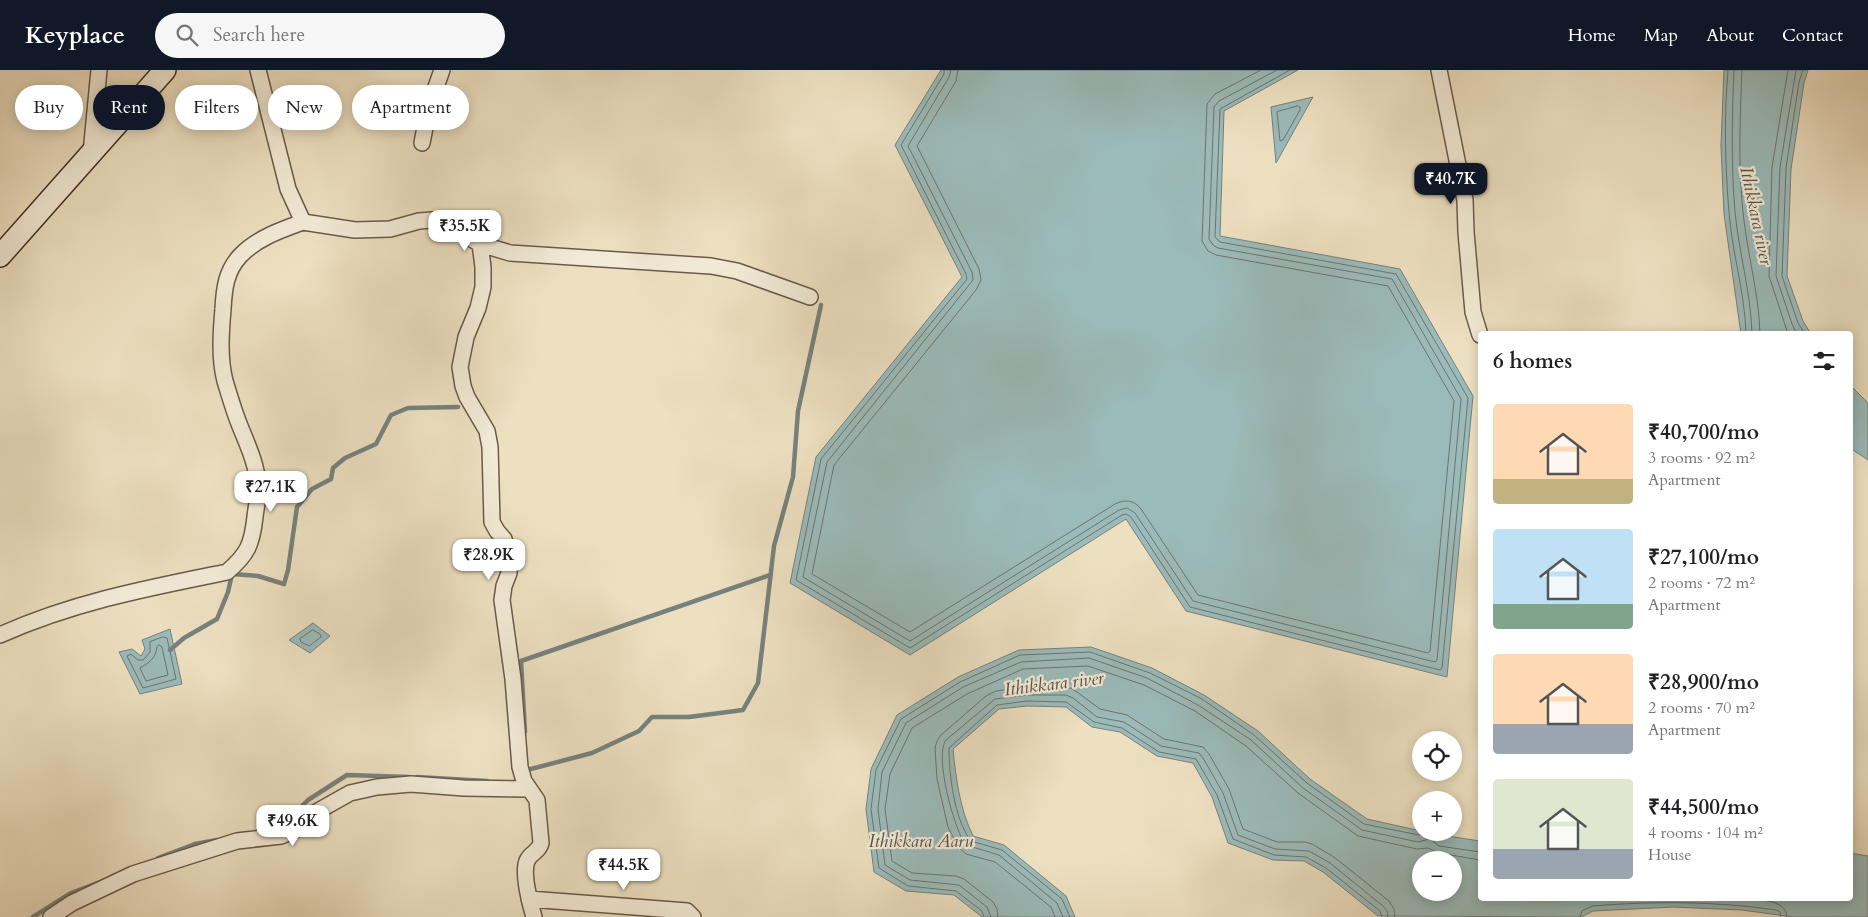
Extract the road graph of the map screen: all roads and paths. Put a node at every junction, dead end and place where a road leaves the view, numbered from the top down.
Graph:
1 (99, 70) edge
2 (165, 70) edge
3 (258, 70) edge
4 (442, 70) edge
5 (1439, 70) edge
6 (422, 143) dead end
7 (91, 153) junction
8 (303, 222) junction
9 (480, 244) junction
10 (0, 256) edge
11 (810, 296) dead end
12 (1479, 331) edge
13 (0, 635) edge
14 (530, 789) junction
15 (529, 899) junction
16 (51, 917) edge
17 (534, 917) edge
18 (693, 917) edge

1 - 7 street
2 - 7 main road
3 - 8 street
4 - 6 street
5 - 12 street
7 - 10 main road
8 - 9 street
8 - 13 street
9 - 11 street
9 - 14 street
14 - 15 street
14 - 16 street
15 - 17 street
15 - 18 street

